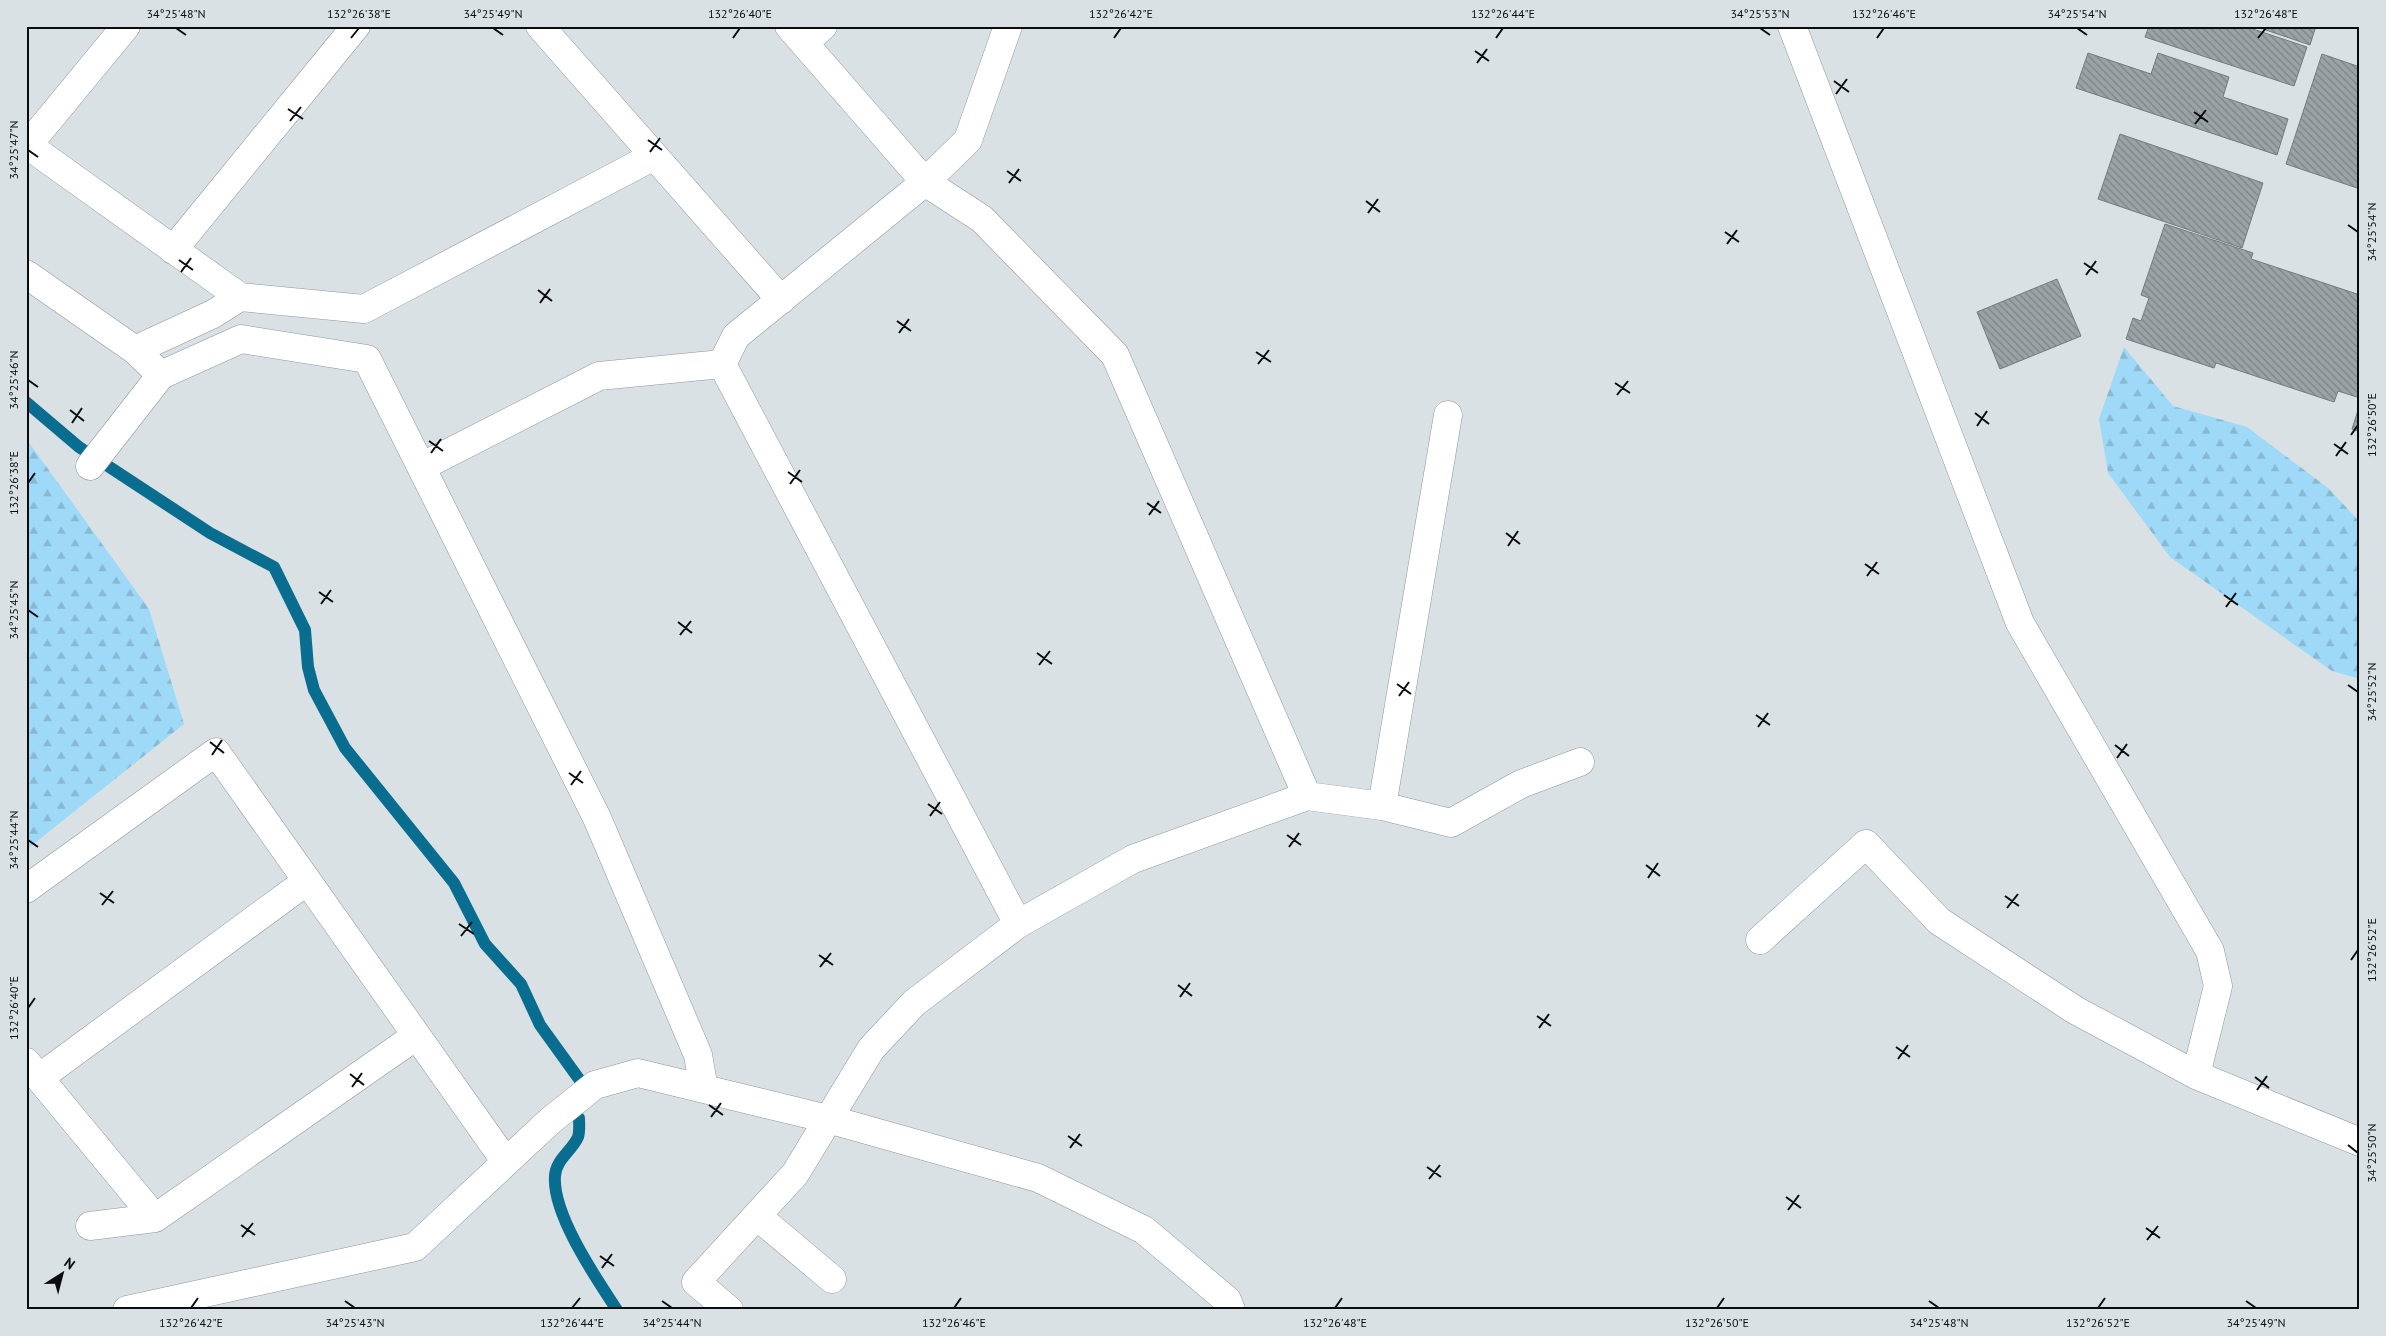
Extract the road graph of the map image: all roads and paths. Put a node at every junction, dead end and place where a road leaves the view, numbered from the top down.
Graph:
1 (126, 26) edge
2 (356, 26) edge
3 (540, 26) edge
4 (1008, 26) edge
5 (1792, 26) edge
6 (805, 32) edge
7 (27, 145) edge
8 (654, 156) junction
9 (925, 182) junction
10 (173, 250) junction
11 (26, 274) edge
12 (240, 297) junction
13 (781, 300) junction
14 (135, 350) junction
15 (722, 364) junction
16 (161, 375) junction
17 (1448, 415) dead end
18 (96, 458) dead end
19 (421, 468) junction
20 (1580, 762) dead end
21 (1307, 796) junction
22 (1382, 806) junction
23 (307, 880) junction
24 (26, 889) edge
25 (1018, 924) junction
26 (1760, 940) dead end
27 (416, 1036) junction
28 (33, 1070) edge
29 (2196, 1075) junction
30 (704, 1089) junction
31 (828, 1119) junction
32 (2360, 1142) edge
33 (506, 1162) junction
34 (757, 1216) junction
35 (156, 1218) junction
36 (90, 1226) dead end
37 (832, 1279) dead end
38 (127, 1310) edge
39 (729, 1310) edge
40 (1231, 1310) edge

1 - 7 street
2 - 10 street
3 - 8 street
4 - 9 street
5 - 29 street
6 - 9 street
7 - 10 street
8 - 12 street
8 - 13 street
9 - 13 street
9 - 21 street
10 - 12 street
11 - 14 street
12 - 14 street
13 - 15 street
14 - 16 street
15 - 19 street
15 - 25 street
16 - 18 street
16 - 19 street
17 - 22 street
19 - 30 street
20 - 22 street
21 - 22 street
21 - 25 street
23 - 24 street
23 - 27 street
23 - 28 street
25 - 31 street
26 - 29 street
27 - 33 street
27 - 35 street
28 - 35 street
29 - 32 street
30 - 31 street
30 - 33 street
31 - 34 street
31 - 40 street
33 - 38 street
34 - 37 street
34 - 39 street
35 - 36 street

